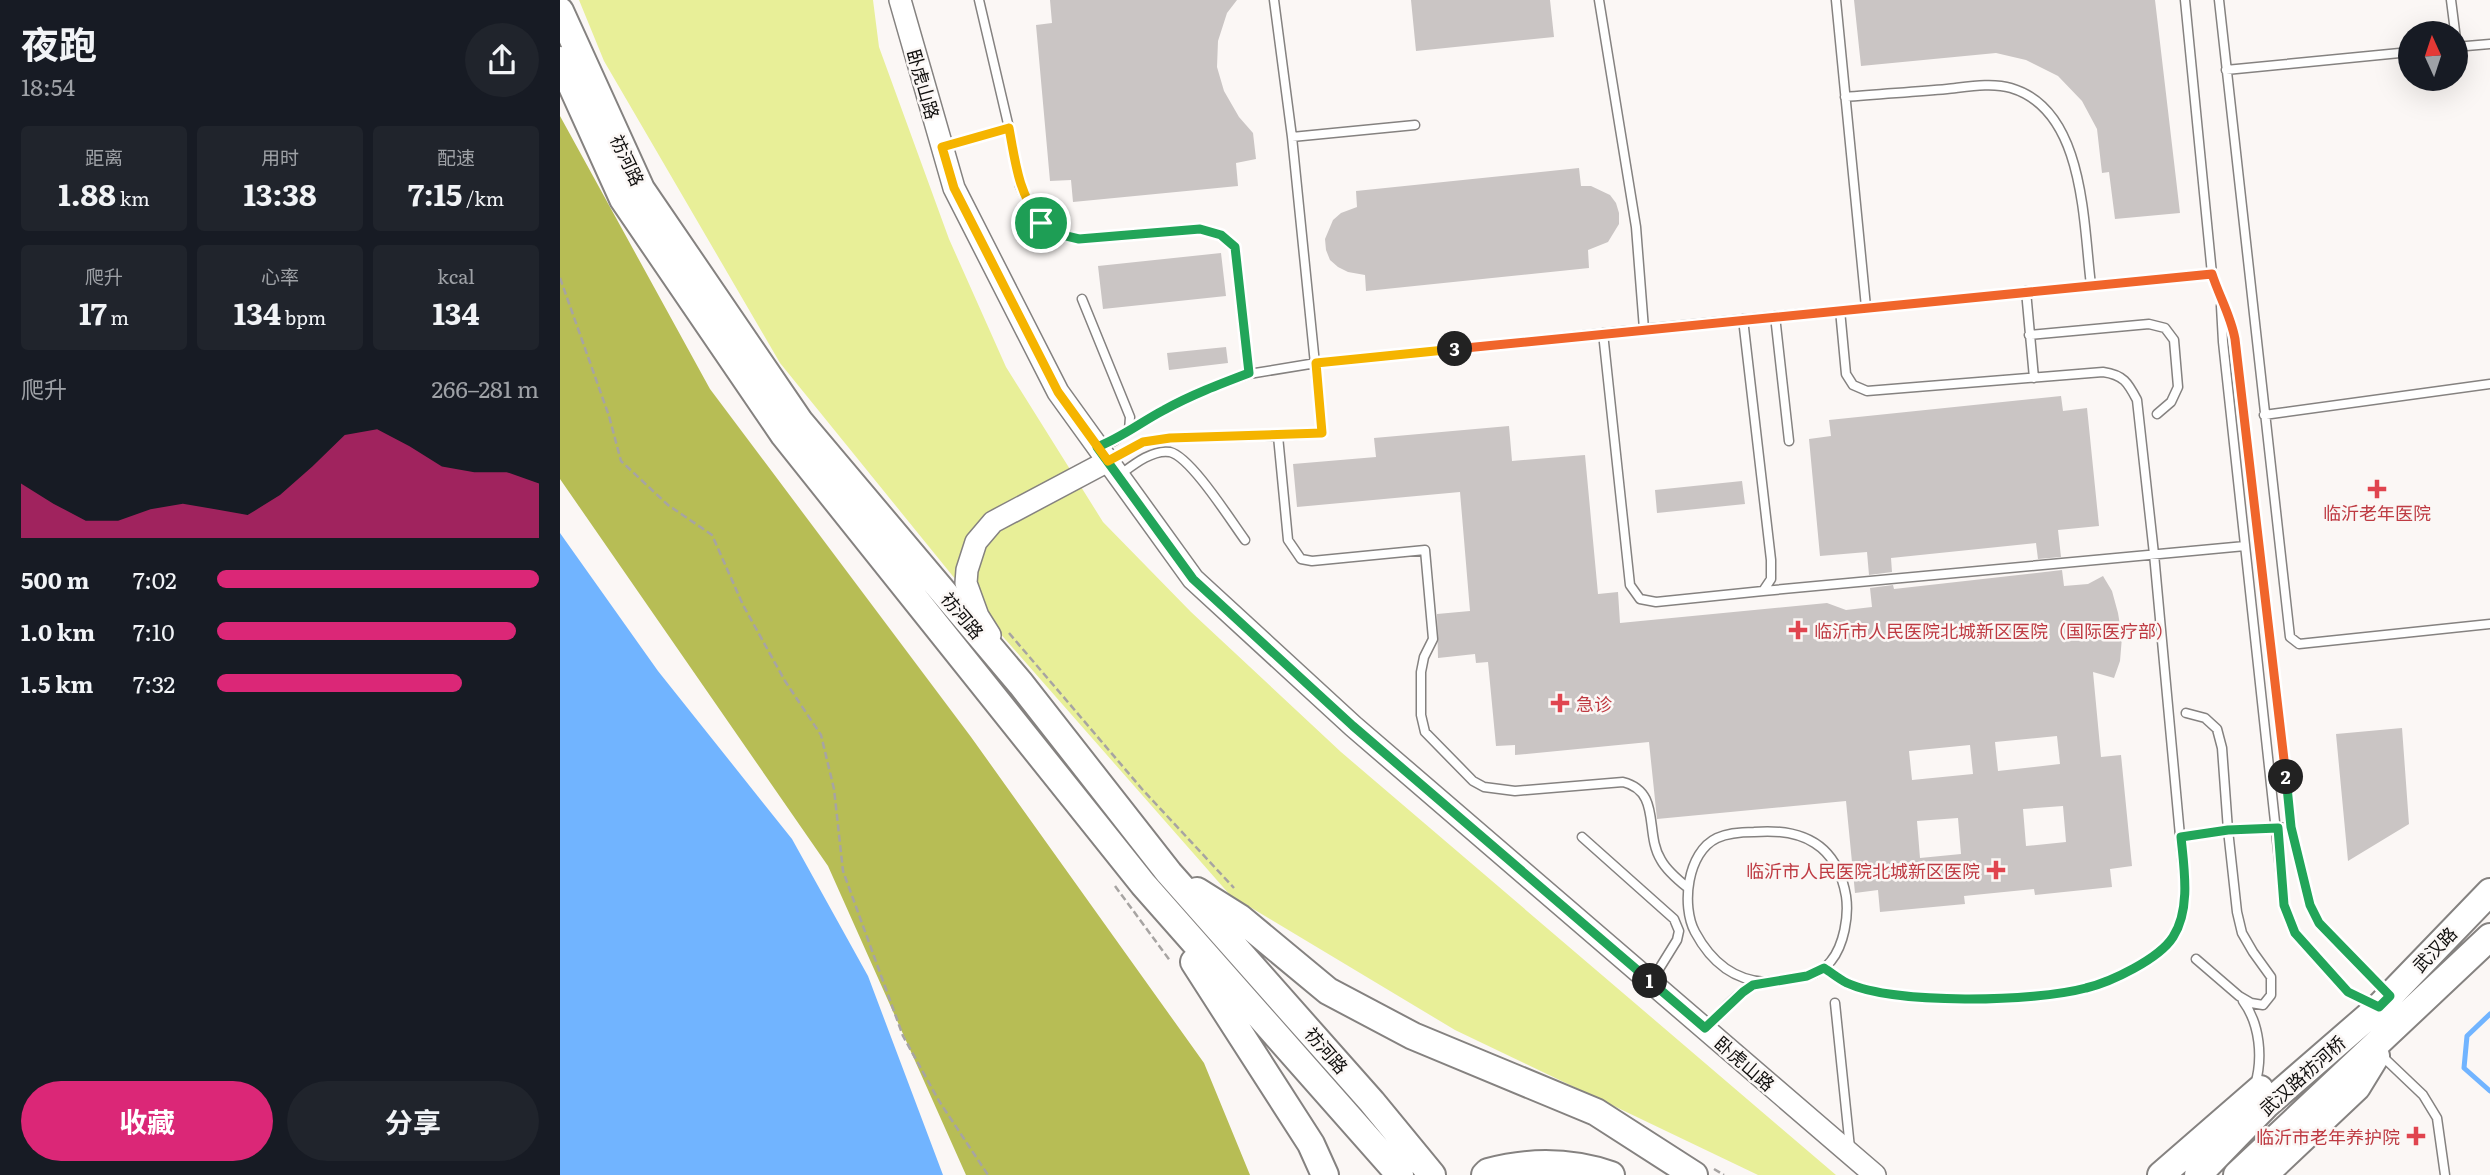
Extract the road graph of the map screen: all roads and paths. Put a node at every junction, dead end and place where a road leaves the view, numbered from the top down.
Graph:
1 (900, 0) edge
2 (979, 0) edge
3 (1274, 0) edge
4 (1599, 0) edge
5 (1836, 0) edge
6 (2185, 0) edge
7 (2219, 0) edge
8 (2451, 0) edge
9 (560, 11) edge
10 (2453, 21) edge
11 (2490, 44) edge
12 (2468, 46) edge
13 (2398, 53) edge
14 (560, 60) edge
15 (2227, 70) junction
16 (1845, 97) junction
17 (1415, 125) dead end
18 (1009, 128) junction
19 (1292, 136) junction
20 (942, 147) junction
21 (2212, 274) junction
22 (560, 278) edge
23 (2091, 285) junction
24 (2026, 291) junction
25 (1082, 299) dead end
26 (2221, 303) junction
27 (1866, 307) junction
28 (1840, 310) junction
29 (1775, 316) junction
30 (1743, 319) junction
31 (1644, 329) junction
32 (1603, 333) junction
33 (2029, 335) junction
34 (1316, 363) junction
35 (1249, 373) junction
36 (2034, 378) junction
37 (2490, 384) edge
38 (2157, 414) dead end
39 (2264, 415) junction
40 (1129, 431) junction
41 (1278, 436) junction
42 (1789, 441) dead end
43 (1108, 461) junction
44 (1245, 540) dead end
45 (2245, 546) junction
46 (2154, 554) junction
47 (1763, 591) junction
48 (1001, 624) dead end
49 (2490, 624) edge
50 (1021, 684) junction
51 (2186, 713) dead end
52 (2291, 827) junction
53 (2278, 828) junction
54 (2228, 830) junction
55 (1582, 837) dead end
56 (2181, 837) junction
57 (1169, 873) junction
58 (1143, 884) junction
59 (1114, 885) dead end
60 (1234, 887) dead end
61 (1688, 888) junction
62 (2490, 892) edge
63 (2490, 937) edge
64 (2196, 959) dead end
65 (1171, 961) dead end
66 (1824, 968) junction
67 (1651, 982) junction
68 (1765, 982) junction
69 (2239, 996) junction
70 (1835, 1003) dead end
71 (2389, 1008) junction
72 (1705, 1028) junction
73 (2378, 1053) junction
74 (2259, 1101) junction
75 (1851, 1154) junction
76 (1704, 1172) edge
77 (988, 1175) edge
78 (1325, 1175) edge
79 (1400, 1175) edge
80 (1432, 1175) edge
81 (1485, 1175) edge
82 (1611, 1175) edge
83 (1724, 1175) edge
84 (1875, 1175) edge
85 (2161, 1175) edge
86 (2198, 1175) edge
87 (2237, 1175) edge
88 (2264, 1175) edge
89 (2445, 1175) edge

1 - 20 street, 卧虎山路
2 - 18 lane
3 - 19 lane
4 - 31 lane
5 - 16 lane
6 - 21 lane
7 - 15 lane
8 - 10 lane
9 - 50 main road, 祊河路
11 - 12 lane
13 - 15 lane
14 - 58 main road, 祊河路
15 - 39 lane
16 - 23 lane
16 - 27 lane
17 - 19 lane
18 - 20 lane
18 - 35 lane
19 - 34 lane
20 - 43 street, 卧虎山路
21 - 23 lane
21 - 26 lane
22 - 77 path
23 - 24 lane
24 - 27 lane
24 - 33 lane
25 - 40 lane
26 - 45 lane
26 - 52 lane
27 - 28 lane
28 - 29 lane
28 - 36 lane
29 - 30 lane
29 - 42 lane
30 - 31 lane
30 - 47 lane
31 - 32 lane
32 - 34 lane
32 - 47 lane
33 - 36 lane
33 - 38 lane
34 - 35 lane
34 - 41 lane
35 - 40 lane
36 - 46 lane
37 - 39 lane
39 - 49 lane
40 - 43 lane
41 - 43 lane
41 - 61 lane
43 - 44 lane
43 - 50 street
43 - 67 street, 卧虎山路
45 - 46 lane
45 - 53 lane
46 - 47 lane
46 - 56 lane
48 - 60 path
50 - 57 main road, 祊河路
51 - 54 lane
52 - 53 lane
52 - 71 lane
53 - 54 lane
53 - 71 lane
54 - 56 lane
54 - 69 lane
55 - 67 lane
56 - 66 lane
57 - 76 main road
57 - 80 main road, 祊河路
58 - 78 main road
58 - 79 main road, 祊河路
59 - 65 path
61 - 66 lane
61 - 68 lane
62 - 71 main road, 武汉路
63 - 71 main road, 武汉路
64 - 69 lane
66 - 68 lane
67 - 72 street, 卧虎山路
68 - 72 lane
69 - 74 lane
70 - 75 lane
71 - 73 main road
71 - 74 main road
71 - 87 main road, 武汉路祊河桥
72 - 75 street, 卧虎山路
73 - 88 main road
73 - 89 lane
74 - 85 main road
74 - 86 main road, 武汉路祊河桥
75 - 84 street, 卧虎山路
76 - 83 path
81 - 82 main road

